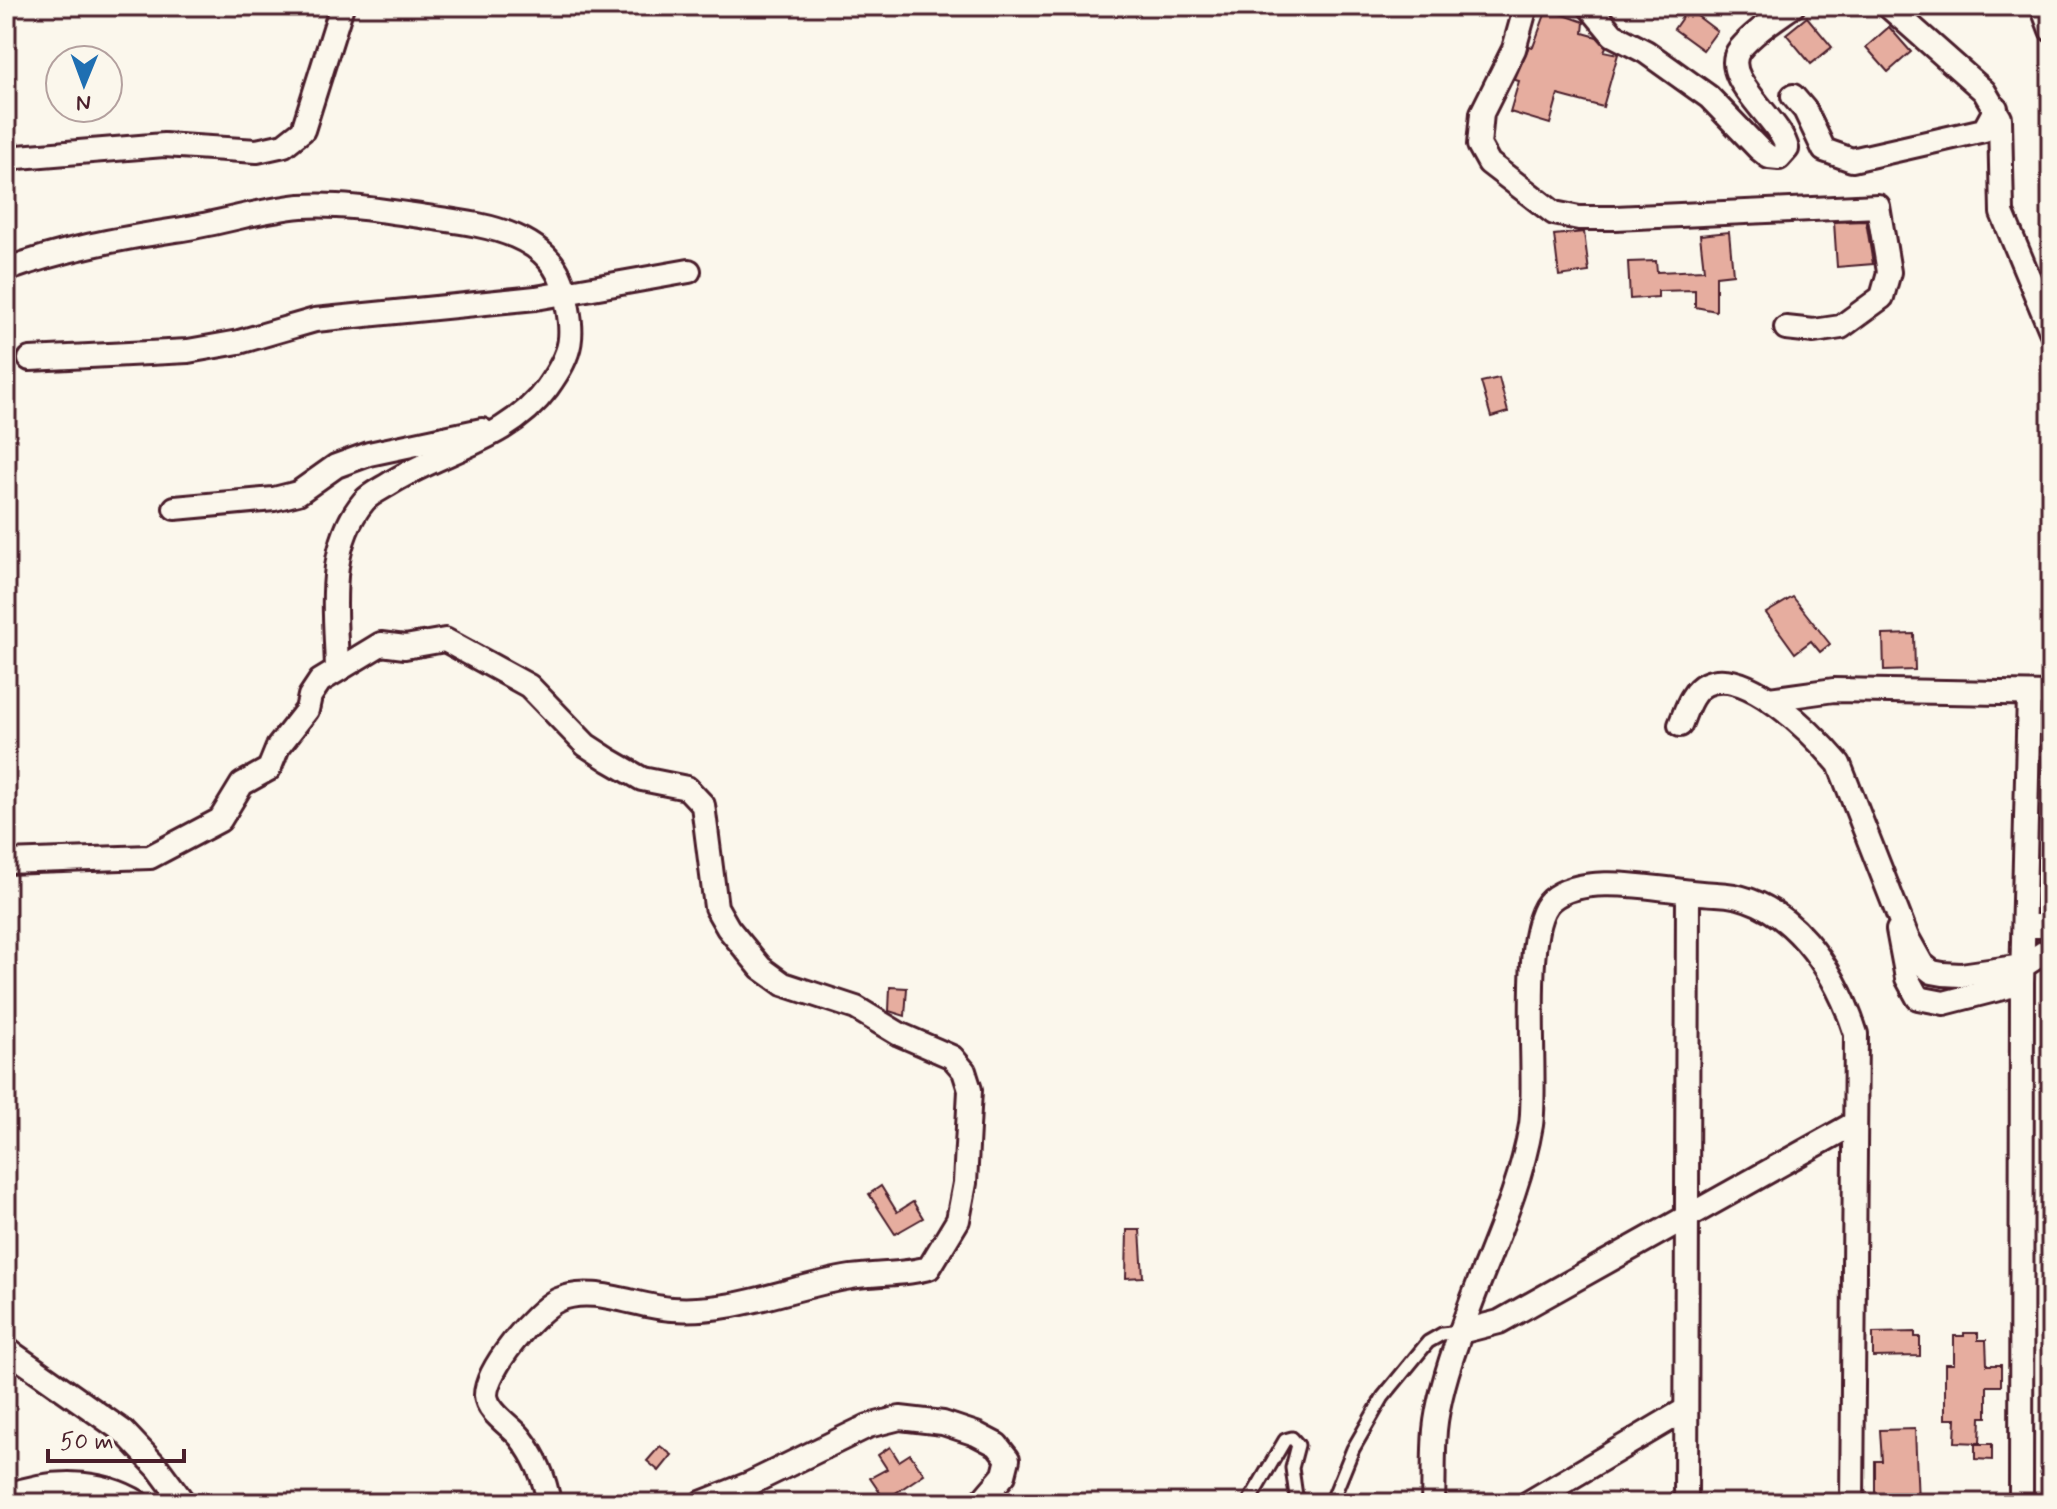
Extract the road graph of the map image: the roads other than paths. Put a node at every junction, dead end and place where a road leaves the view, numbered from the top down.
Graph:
1 (342, 6) edge
2 (1526, 6) edge
3 (1589, 6) edge
4 (1793, 6) edge
5 (1888, 6) edge
6 (2042, 6) edge
7 (2051, 30) edge
8 (1793, 96) dead end
9 (1996, 108) junction
10 (6, 158) edge
11 (6, 270) edge
12 (689, 271) dead end
13 (565, 293) junction
14 (1786, 328) dead end
15 (2051, 331) edge
16 (30, 359) dead end
17 (514, 423) junction
18 (175, 508) dead end
19 (337, 670) junction
20 (2040, 694) edge
21 (1769, 699) junction
22 (1680, 725) dead end
23 (6, 862) edge
24 (1688, 894) junction
25 (2025, 926) junction
26 (2051, 926) edge
27 (2051, 948) edge
28 (2022, 974) junction
29 (1855, 1123) junction
30 (1687, 1216) junction
31 (1460, 1332) junction
32 (6, 1349) edge
33 (1685, 1410) junction
34 (6, 1496) edge
35 (139, 1503) edge
36 (184, 1503) edge
37 (549, 1503) edge
38 (701, 1503) edge
39 (980, 1503) edge
40 (1248, 1503) edge
41 (1297, 1503) edge
42 (1331, 1503) edge
43 (1433, 1503) edge
44 (1528, 1503) edge
45 (1686, 1503) edge
46 (1852, 1503) edge
47 (2021, 1503) edge

1 - 10 street
2 - 14 street
3 - 4 street
5 - 9 street
6 - 7 street
8 - 9 street
9 - 15 street
11 - 13 street
12 - 13 street
13 - 16 street
13 - 17 street
17 - 18 street
17 - 19 street
19 - 23 street
19 - 37 street
20 - 21 street
20 - 25 street
21 - 22 street
21 - 28 street
24 - 29 street
24 - 30 street
24 - 31 street
25 - 26 street
25 - 28 street
27 - 28 street
28 - 47 street
29 - 30 street
29 - 46 street
30 - 31 street
30 - 33 street
31 - 42 lane
31 - 43 street
32 - 36 street
33 - 44 street
33 - 45 street
34 - 35 street
38 - 39 street
40 - 41 lane

